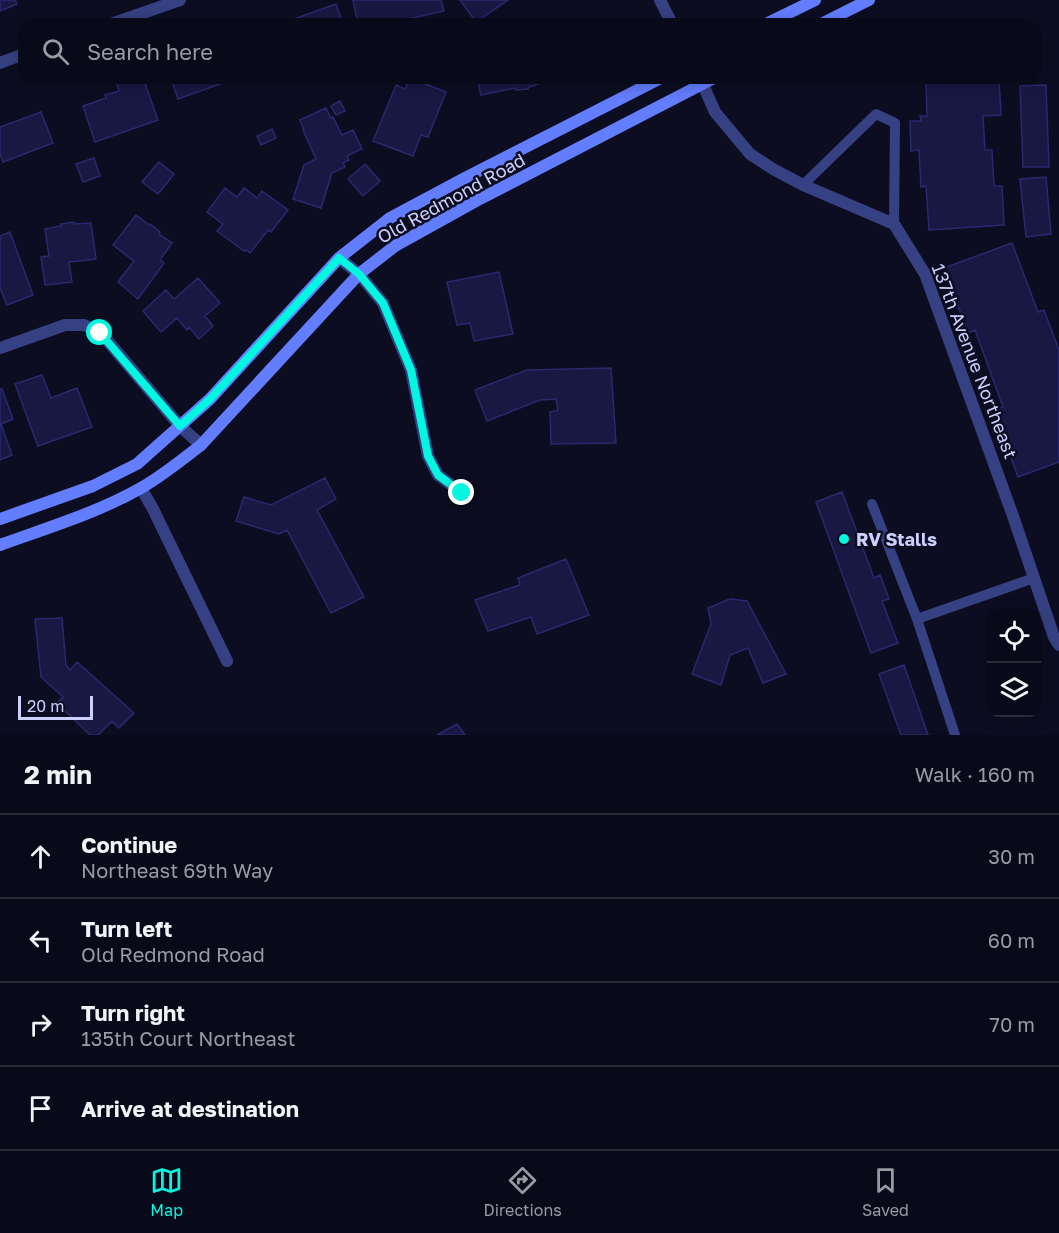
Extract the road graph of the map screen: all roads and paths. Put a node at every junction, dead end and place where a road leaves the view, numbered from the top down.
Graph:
1 (180, 0) edge
2 (660, 0) edge
3 (815, 0) edge
4 (868, 0) edge
5 (128, 18) edge
6 (669, 18) edge
7 (778, 18) edge
8 (833, 18) edge
9 (18, 56) edge
10 (0, 63) edge
11 (649, 84) edge
12 (695, 84) edge
13 (702, 84) edge
14 (803, 185) junction
15 (894, 224) junction
16 (339, 258) junction
17 (359, 274) junction
18 (0, 348) edge
19 (180, 426) junction
20 (201, 445) junction
21 (141, 488) junction
22 (462, 493) dead end
23 (872, 504) dead end
24 (0, 519) edge
25 (0, 545) edge
26 (1034, 578) junction
27 (916, 619) junction
28 (1059, 645) edge
29 (227, 661) dead end
30 (955, 735) edge

1 - 5 street
2 - 6 street
3 - 7 main road
4 - 8 main road
9 - 10 street
11 - 16 main road, Old Redmond Road
12 - 17 main road, Old Redmond Road
13 - 14 street
14 - 15 street
14 - 15 lane
15 - 26 street, 137th Avenue Northeast
16 - 17 street
16 - 19 main road, Old Redmond Road
17 - 20 main road, Old Redmond Road
17 - 22 street
18 - 19 street
19 - 20 street
19 - 24 main road, Old Redmond Road
20 - 21 main road, Old Redmond Road
21 - 25 main road, Old Redmond Road
21 - 29 street
23 - 27 lane
26 - 27 lane
26 - 28 street, 137th Avenue Northeast
27 - 30 lane

